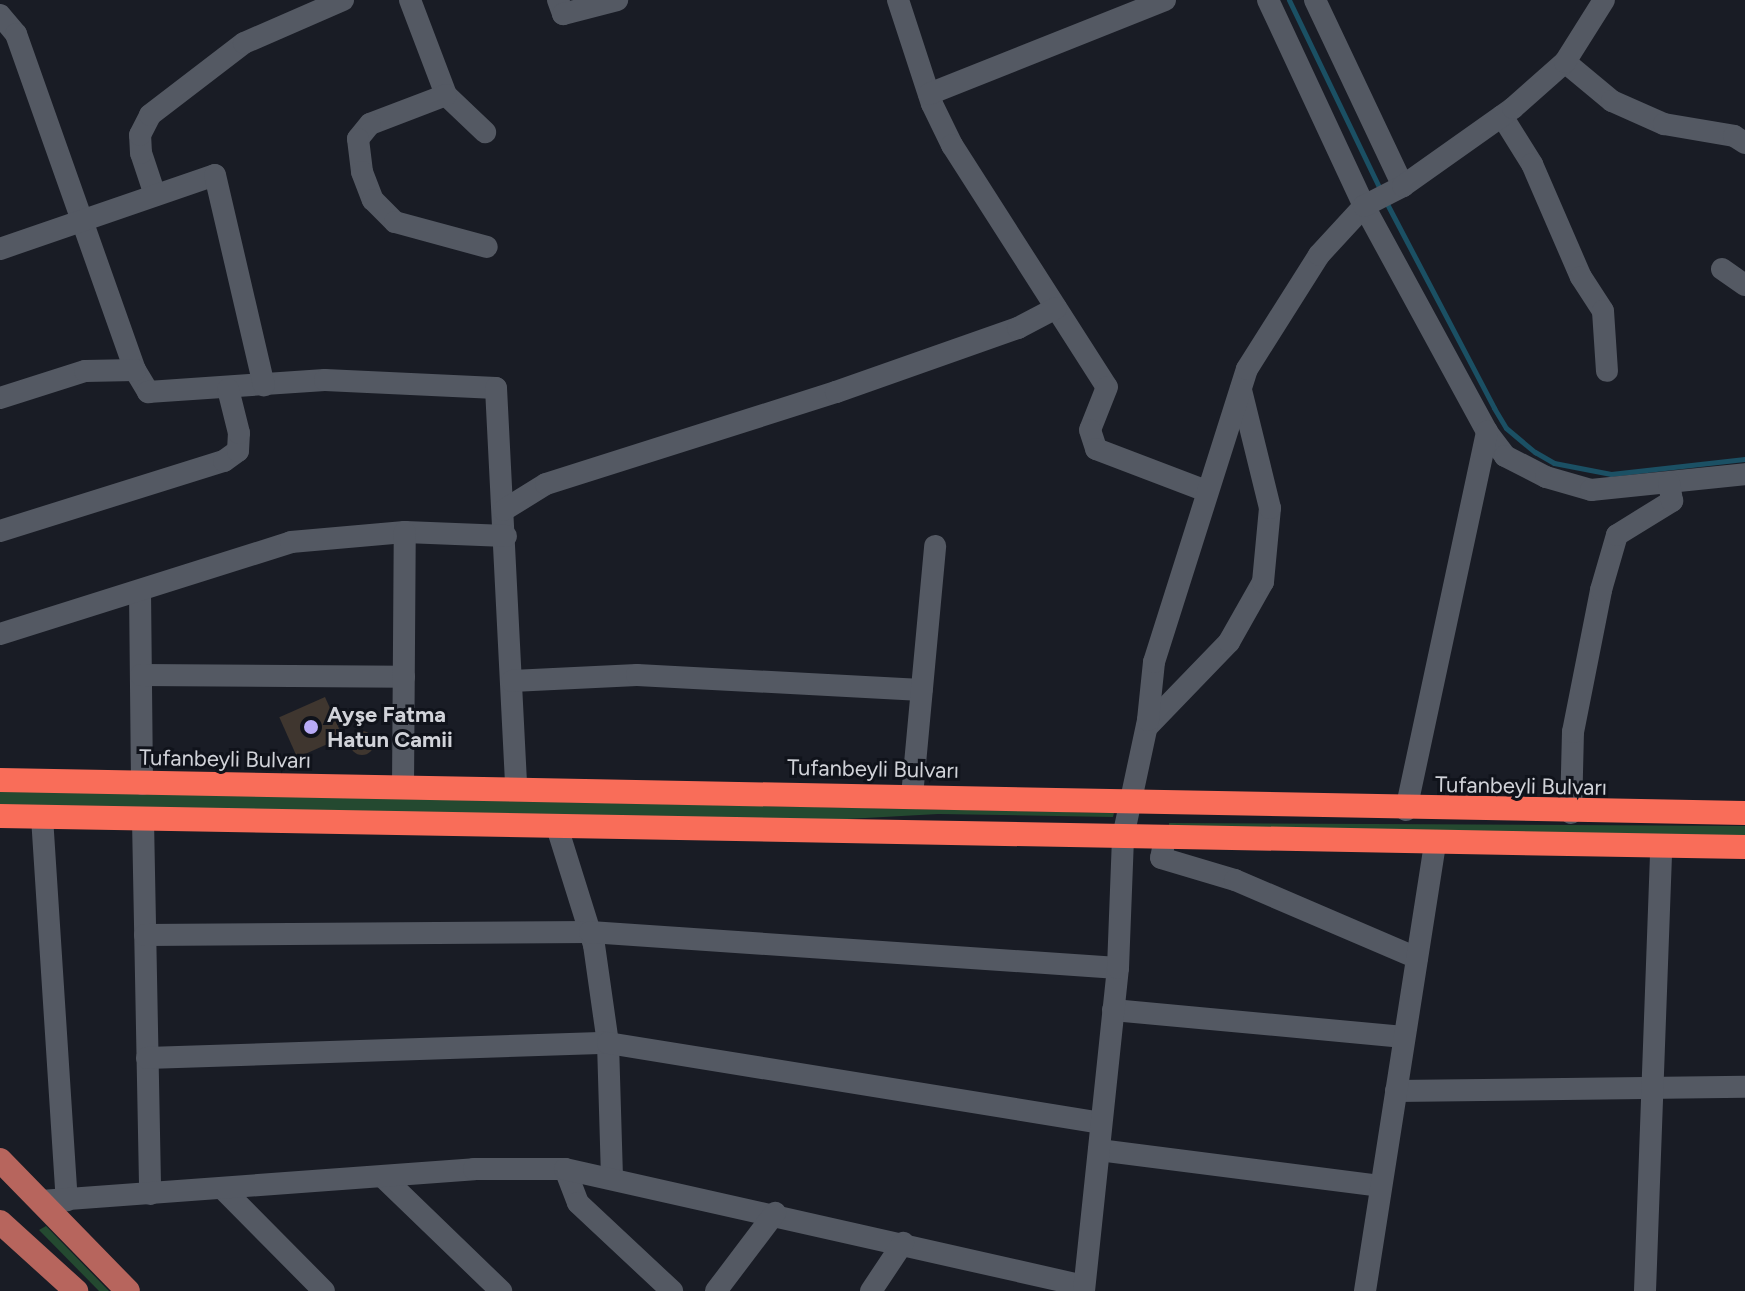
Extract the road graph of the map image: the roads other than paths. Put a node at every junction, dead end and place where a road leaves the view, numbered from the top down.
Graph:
1 (343, 0) edge
2 (410, 0) edge
3 (558, 0) edge
4 (617, 0) edge
5 (898, 0) edge
6 (1165, 0) edge
7 (1268, 0) edge
8 (1315, 0) edge
9 (1604, 0) edge
10 (0, 15) edge
11 (1565, 62) junction
12 (929, 94) junction
13 (446, 95) junction
14 (1502, 116) junction
15 (485, 132) dead end
16 (1745, 143) edge
17 (1403, 186) junction
18 (155, 195) junction
19 (1367, 204) junction
20 (85, 219) junction
21 (487, 247) dead end
22 (0, 249) edge
23 (1722, 269) dead end
24 (1745, 285) edge
25 (1056, 308) junction
26 (135, 370) junction
27 (1607, 371) dead end
28 (264, 385) junction
29 (1241, 388) junction
30 (228, 389) junction
31 (0, 398) edge
32 (1487, 432) junction
33 (1745, 474) edge
34 (1669, 483) junction
35 (1206, 491) junction
36 (504, 510) junction
37 (0, 531) edge
38 (405, 532) junction
39 (506, 536) junction
40 (935, 546) dead end
41 (140, 591) junction
42 (0, 634) edge
43 (141, 675) junction
44 (404, 677) junction
45 (512, 681) junction
46 (922, 690) junction
47 (1147, 727) junction
48 (0, 780) edge
49 (142, 784) junction
50 (403, 787) junction
51 (516, 789) junction
52 (912, 796) junction
53 (1131, 802) junction
54 (1406, 810) junction
55 (1571, 813) junction
56 (1745, 813) edge
57 (0, 816) edge
58 (42, 817) junction
59 (143, 820) junction
60 (557, 827) junction
61 (1123, 837) junction
62 (1165, 838) junction
63 (1435, 845) junction
64 (1661, 846) junction
65 (1745, 847) edge
66 (590, 932) junction
67 (145, 935) junction
68 (1417, 958) junction
69 (1118, 968) junction
70 (1113, 1010) junction
71 (1404, 1037) junction
72 (608, 1043) junction
73 (147, 1058) junction
74 (1653, 1087) junction
75 (1745, 1087) edge
76 (1396, 1091) junction
77 (1101, 1123) junction
78 (1099, 1150) junction
79 (0, 1160) edge
80 (565, 1169) junction
81 (384, 1178) junction
82 (612, 1179) junction
83 (1380, 1186) junction
84 (224, 1190) junction
85 (150, 1194) junction
86 (67, 1200) junction
87 (41, 1201) junction
88 (775, 1213) junction
89 (0, 1222) edge
90 (903, 1243) junction
91 (1084, 1289) edge
92 (76, 1291) edge
93 (128, 1291) edge
94 (324, 1291) edge
95 (501, 1291) edge
96 (672, 1291) edge
97 (716, 1291) edge
98 (871, 1291) edge
99 (1365, 1291) edge
100 (1645, 1291) edge

1 - 18 street
2 - 13 street
3 - 4 street
5 - 12 street
6 - 12 street
7 - 19 street
8 - 17 street
9 - 11 street
10 - 20 street
11 - 14 street
11 - 16 street
12 - 25 street
13 - 15 street
13 - 21 street
14 - 17 street
14 - 27 street
17 - 19 street
18 - 20 street
18 - 28 street
19 - 29 street
19 - 32 street
20 - 22 street
20 - 26 street
23 - 24 street
25 - 35 street
25 - 36 street
26 - 30 street
26 - 31 street
28 - 30 street
28 - 36 street
29 - 35 street
29 - 47 street
30 - 37 street
32 - 34 street
32 - 54 street
33 - 34 street
34 - 55 street
35 - 47 street
36 - 39 street
38 - 39 street
38 - 41 street
38 - 44 street
39 - 45 street
40 - 46 street
41 - 42 street
41 - 43 street
43 - 44 street
43 - 49 street
44 - 50 street
45 - 46 street
45 - 51 street
46 - 52 street
47 - 53 street
48 - 49 highway, Tufanbeyli Bulvarı
49 - 50 highway, Tufanbeyli Bulvarı
50 - 51 highway, Tufanbeyli Bulvarı
51 - 52 highway, Tufanbeyli Bulvarı
52 - 53 highway, Tufanbeyli Bulvarı
53 - 54 highway, Tufanbeyli Bulvarı
53 - 61 street
54 - 55 highway, Tufanbeyli Bulvarı
55 - 56 highway, Tufanbeyli Bulvarı
57 - 58 highway
58 - 59 highway
58 - 86 street
59 - 60 highway
59 - 67 street
60 - 61 highway
60 - 66 street
61 - 62 highway
61 - 69 street
62 - 63 highway
62 - 68 street
63 - 64 highway
63 - 68 street
64 - 65 highway
64 - 74 street
66 - 67 street
66 - 69 street
66 - 72 street
67 - 73 street
68 - 71 street
69 - 70 street
70 - 71 street
70 - 77 street
71 - 76 street
72 - 73 street
72 - 77 street
72 - 82 street
73 - 85 street
74 - 75 street
74 - 76 street
74 - 100 street
76 - 83 street
77 - 78 street
78 - 83 street
78 - 91 street
79 - 87 main road
80 - 81 street
80 - 82 street
80 - 96 street
81 - 84 street
81 - 95 street
82 - 88 street
83 - 99 street
84 - 85 street
84 - 94 street
85 - 86 street
86 - 87 street
87 - 93 main road
88 - 90 street
88 - 97 street
89 - 92 main road
90 - 91 street
90 - 98 street

